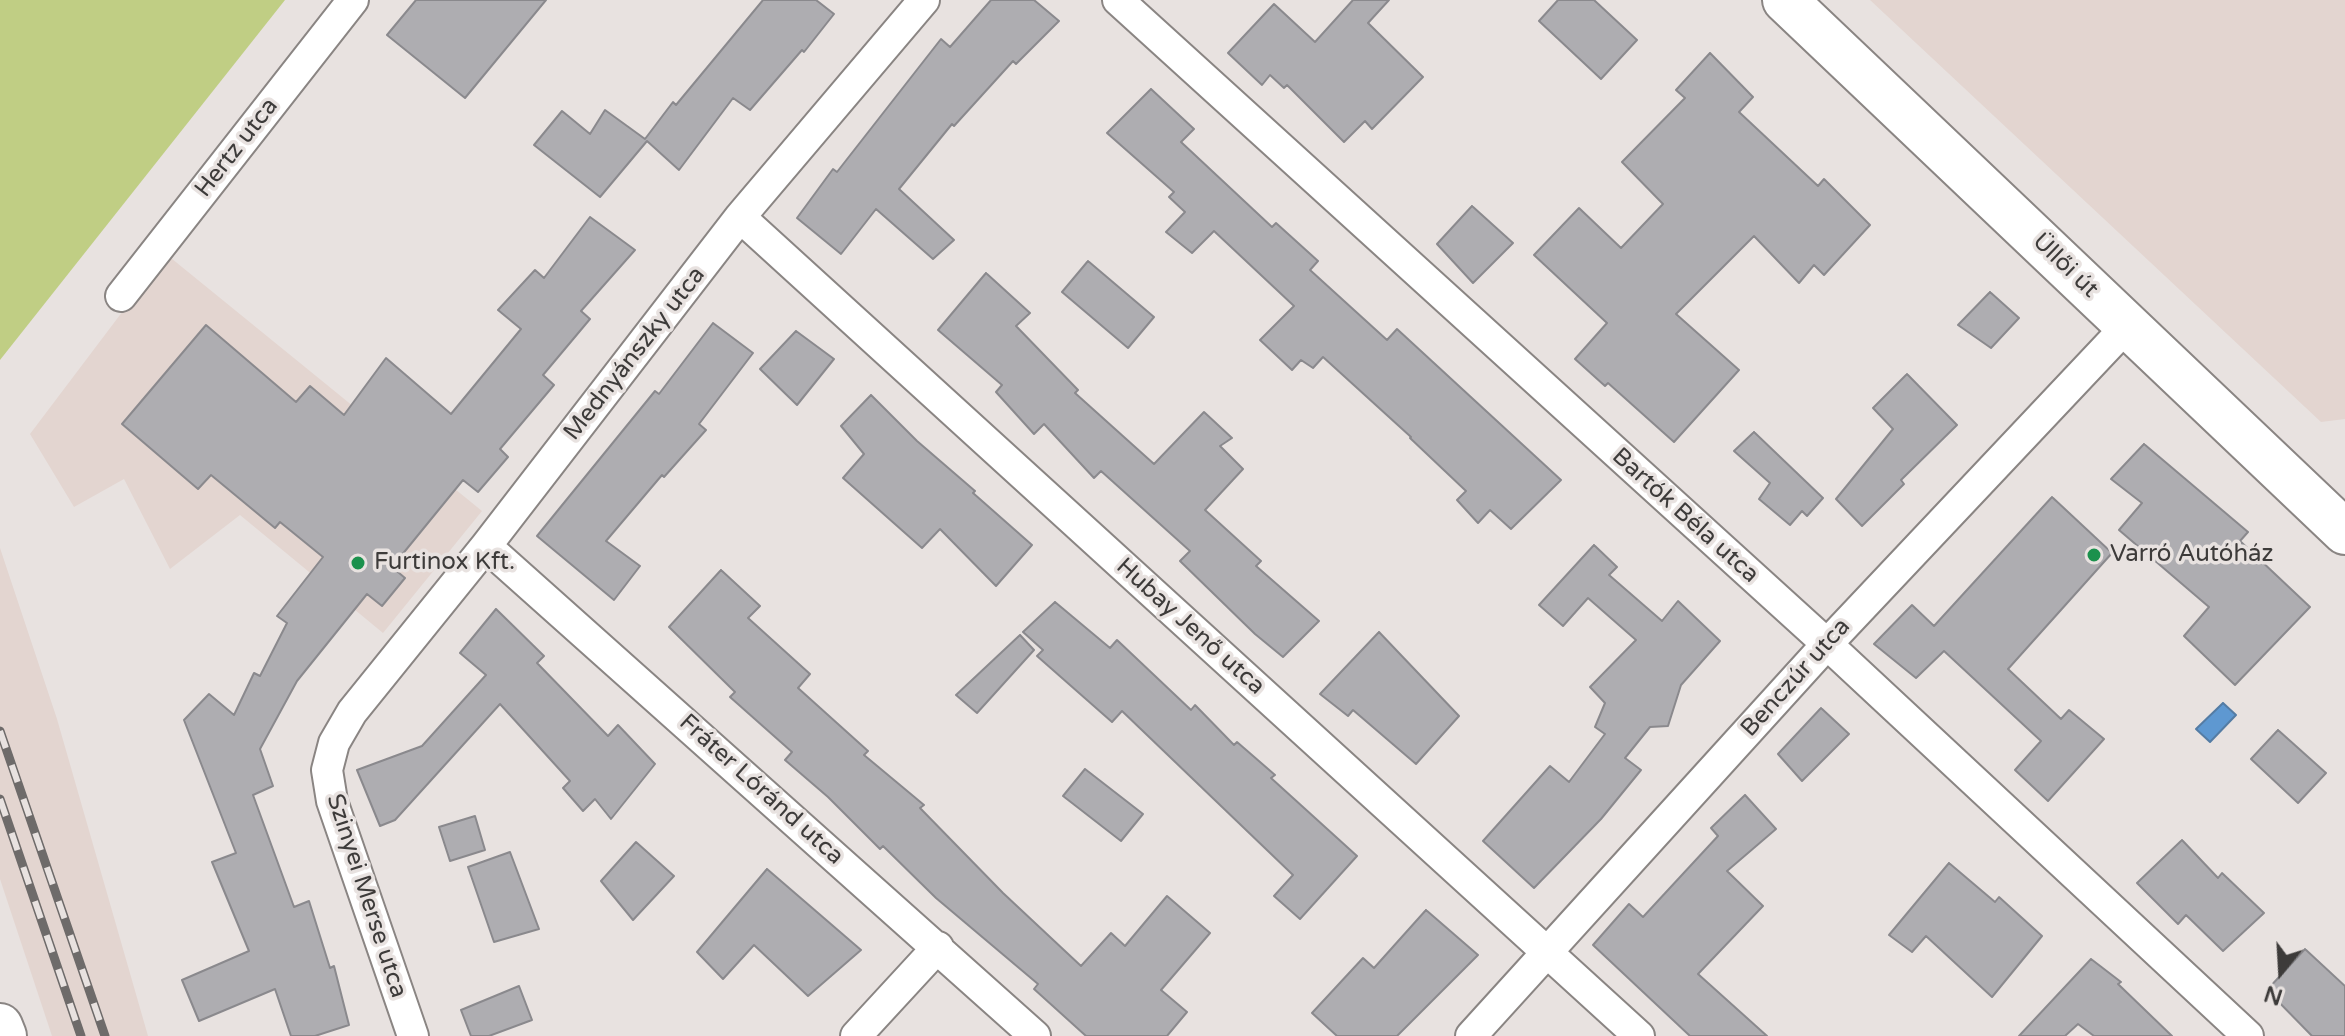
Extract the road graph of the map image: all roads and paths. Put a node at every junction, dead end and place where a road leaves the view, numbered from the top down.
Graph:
1 (353, 0) edge
2 (924, 0) edge
3 (1118, 0) edge
4 (1785, 0) edge
5 (740, 217) junction
6 (121, 296) dead end
7 (2127, 326) junction
8 (2345, 532) edge
9 (486, 546) junction
10 (1827, 644) junction
11 (352, 712) joint
12 (938, 947) junction
13 (1547, 952) junction
14 (0, 1026) edge
15 (4, 1036) edge
16 (413, 1036) edge
17 (856, 1036) edge
18 (1035, 1036) edge
19 (1471, 1036) edge
20 (1639, 1036) edge
21 (2248, 1036) edge

1 - 6 street, Hertz utca
2 - 5 street, Mednyánszky utca
3 - 10 street, Bartók Béla utca
4 - 7 main road, Üllői út
5 - 9 street, Mednyánszky utca
5 - 13 street, Hubay Jenő utca
7 - 8 main road, Üllői út
7 - 10 street, Benczúr utca
9 - 11 street, Mednyánszky utca
9 - 12 street, Fráter Lóránd utca
10 - 13 street, Benczúr utca
10 - 21 street, Bartók Béla utca
11 - 16 street, Szinyei Merse utca
12 - 17 street
12 - 18 street, Fráter Lóránd utca
13 - 19 street, Benczúr utca
13 - 20 street, Hubay Jenő utca
14 - 15 main road

